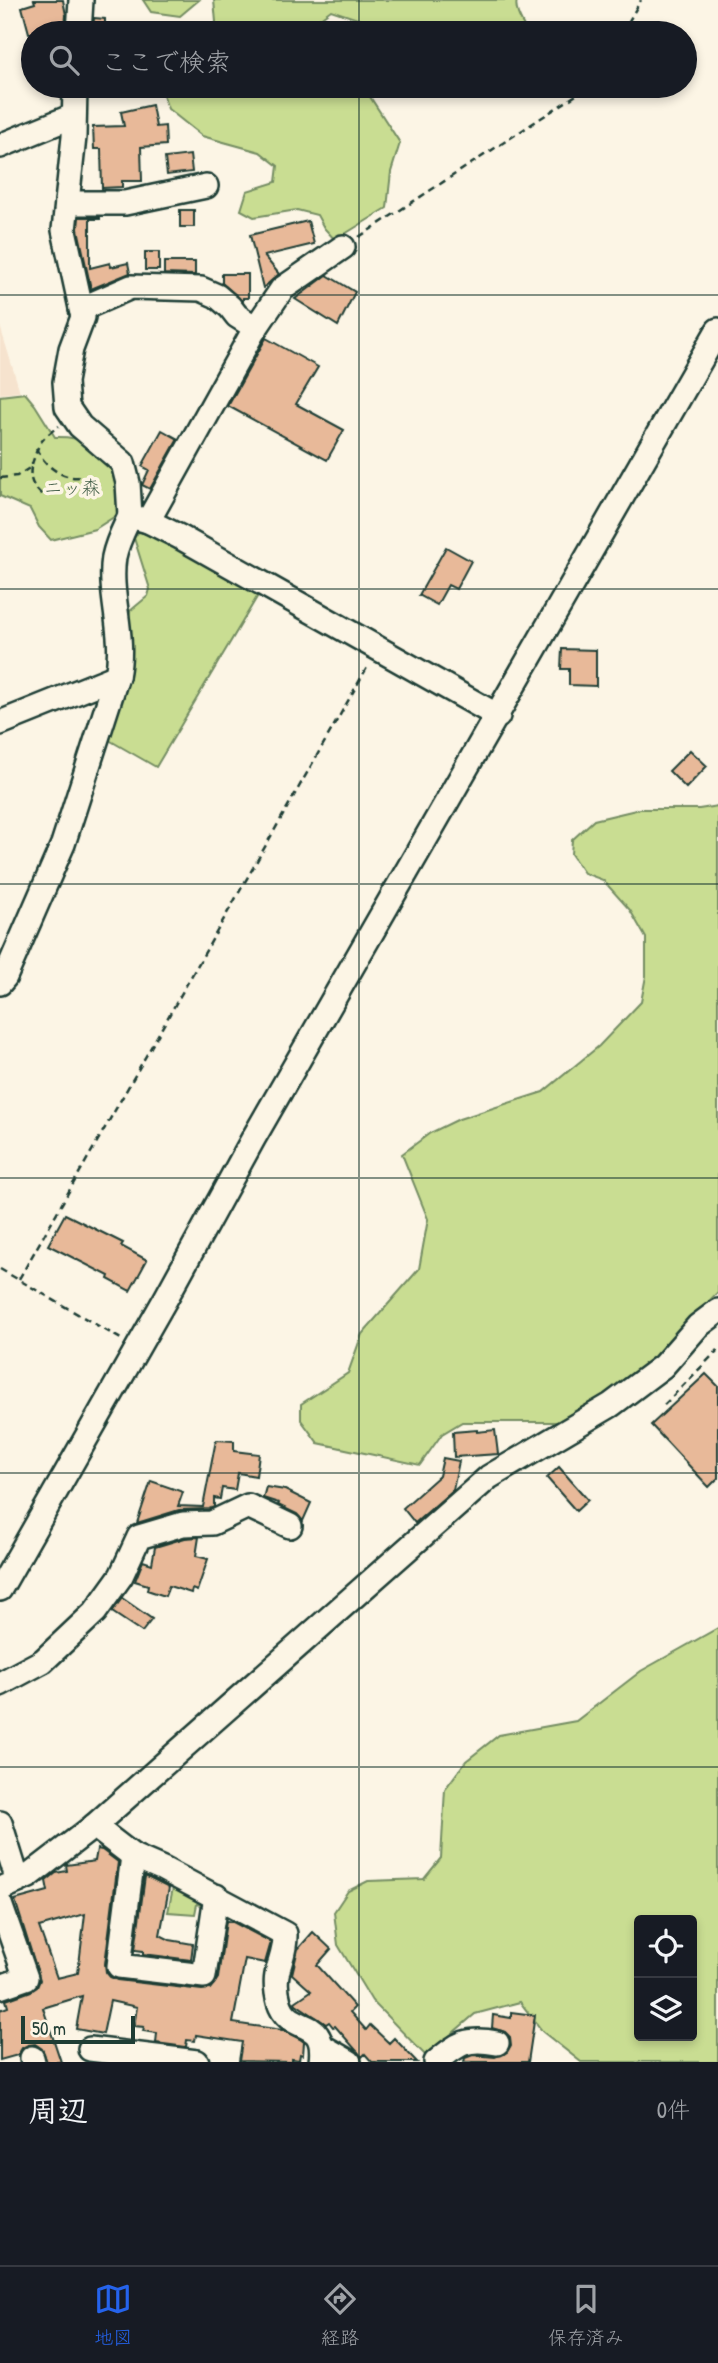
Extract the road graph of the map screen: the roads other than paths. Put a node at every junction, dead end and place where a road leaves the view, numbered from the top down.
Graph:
1 (81, 0) edge
2 (80, 21) edge
3 (74, 98) edge
4 (73, 116) junction
5 (0, 146) edge
6 (206, 186) dead end
7 (67, 204) junction
8 (343, 247) road end
9 (81, 309) junction
10 (256, 328) junction
11 (718, 330) edge
12 (139, 519) junction
13 (117, 676) junction
14 (498, 716) junction
15 (0, 723) edge
16 (0, 982) edge
17 (718, 1311) edge
18 (290, 1526) dead end
19 (0, 1589) edge
20 (0, 1684) edge
21 (0, 1823) edge
22 (94, 1826) junction
23 (133, 1856) junction
24 (9, 1885) edge
25 (216, 1896) junction
26 (0, 1904) edge
27 (0, 1987) edge
28 (497, 2043) dead end
29 (90, 2049) dead end
30 (322, 2054) edge
31 (197, 2062) edge
32 (349, 2062) edge
33 (436, 2062) edge

1 - 2 street
3 - 4 street
4 - 5 street
4 - 7 street
6 - 7 street
7 - 9 street
8 - 10 street
9 - 10 street
9 - 12 street
10 - 12 street
11 - 14 street
12 - 13 street
12 - 14 street
13 - 15 street
13 - 16 street
14 - 19 street
17 - 22 street
18 - 20 street
21 - 24 street
22 - 23 street
22 - 24 street
23 - 25 street
23 - 25 street
25 - 30 street
26 - 27 street
28 - 33 street
29 - 31 street
30 - 32 street

